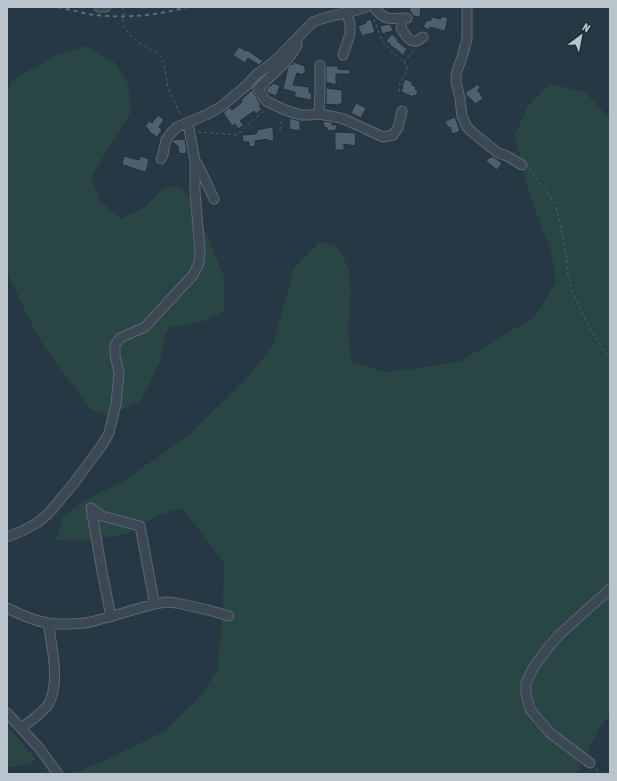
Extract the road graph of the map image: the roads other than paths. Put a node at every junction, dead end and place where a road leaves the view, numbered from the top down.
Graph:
1 (99, 7) edge
2 (106, 7) edge
3 (467, 7) edge
4 (371, 9) edge
5 (347, 13) junction
6 (300, 35) junction
7 (423, 37) dead end
8 (343, 55) dead end
9 (320, 66) dead end
10 (402, 111) dead end
11 (318, 114) junction
12 (189, 127) junction
13 (161, 159) dead end
14 (195, 161) junction
15 (522, 165) road end
16 (214, 199) dead end
17 (7, 537) edge
18 (610, 589) edge
19 (154, 604) junction
20 (7, 608) edge
21 (229, 616) dead end
22 (111, 617) junction
23 (48, 623) junction
24 (7, 713) edge
25 (21, 728) junction
26 (590, 763) dead end
27 (58, 774) edge

1 - 2 street
3 - 15 street
4 - 5 street
4 - 7 street
5 - 6 street
5 - 8 street
6 - 11 street
6 - 12 street
9 - 11 street
10 - 11 street
12 - 13 street
12 - 14 street
14 - 16 street
14 - 17 street
18 - 26 street
19 - 21 street
19 - 22 street
19 - 22 street
20 - 23 street
22 - 23 street
23 - 25 street
24 - 25 street
25 - 27 street

